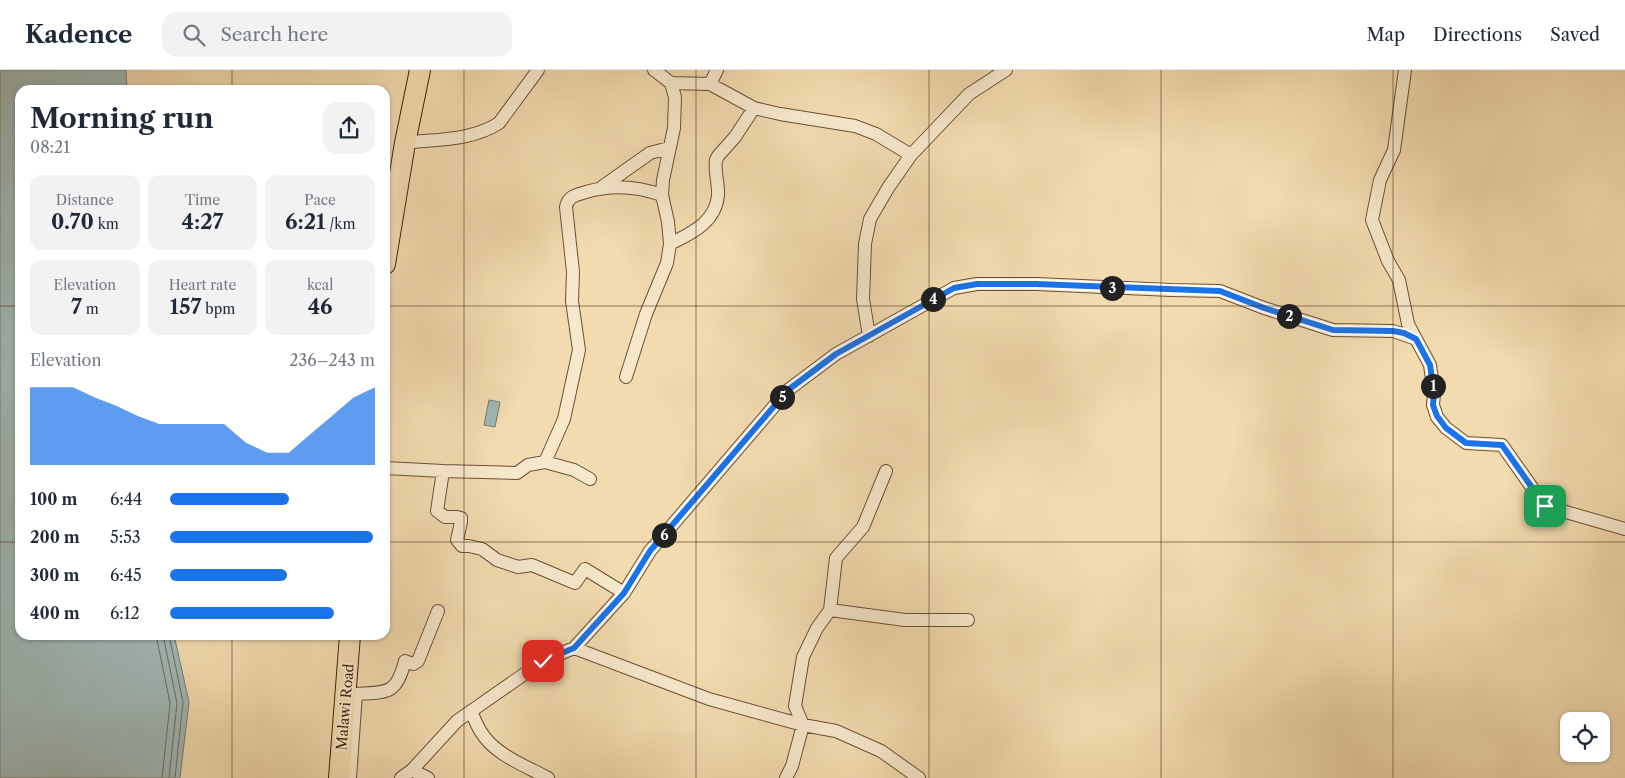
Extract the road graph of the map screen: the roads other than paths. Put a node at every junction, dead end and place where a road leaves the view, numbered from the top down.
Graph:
1 (420, 70) edge
2 (538, 70) edge
3 (654, 70) edge
4 (717, 70) edge
5 (1006, 70) edge
6 (1405, 70) edge
7 (671, 82) junction
8 (710, 84) junction
9 (754, 108) junction
10 (405, 143) junction
11 (669, 148) junction
12 (911, 155) junction
13 (602, 187) junction
14 (662, 195) junction
15 (390, 234) edge
16 (670, 244) junction
17 (869, 336) junction
18 (1416, 339) junction
19 (626, 377) dead end
20 (545, 462) junction
21 (390, 468) edge
22 (886, 471) dead end
23 (443, 472) junction
24 (590, 479) dead end
25 (1625, 528) edge
26 (624, 593) junction
27 (830, 610) junction
28 (438, 612) dead end
29 (968, 620) dead end
30 (350, 640) edge
31 (574, 648) junction
32 (471, 711) junction
33 (803, 725) junction
34 (412, 770) junction
35 (339, 778) edge
36 (350, 778) edge
37 (400, 778) edge
38 (428, 778) edge
39 (548, 778) edge
40 (786, 778) edge
41 (919, 778) edge

1 - 10 main road
2 - 10 street
3 - 7 street
4 - 8 street
5 - 12 street
6 - 18 street
7 - 8 street
7 - 11 street
8 - 9 street
9 - 12 street
9 - 16 street
10 - 15 main road
11 - 13 street
11 - 14 street
12 - 17 street
13 - 14 street
13 - 20 street
14 - 16 street
16 - 19 street
17 - 18 street
17 - 26 street
18 - 25 street
20 - 23 street
20 - 24 street
21 - 23 street
22 - 27 street
23 - 26 street
26 - 31 street
27 - 29 street
27 - 33 street
28 - 36 street
30 - 35 main road, Malawi Road
31 - 32 street
31 - 33 street
32 - 34 street
32 - 39 street
33 - 40 street
33 - 41 street
34 - 37 street
34 - 38 street

